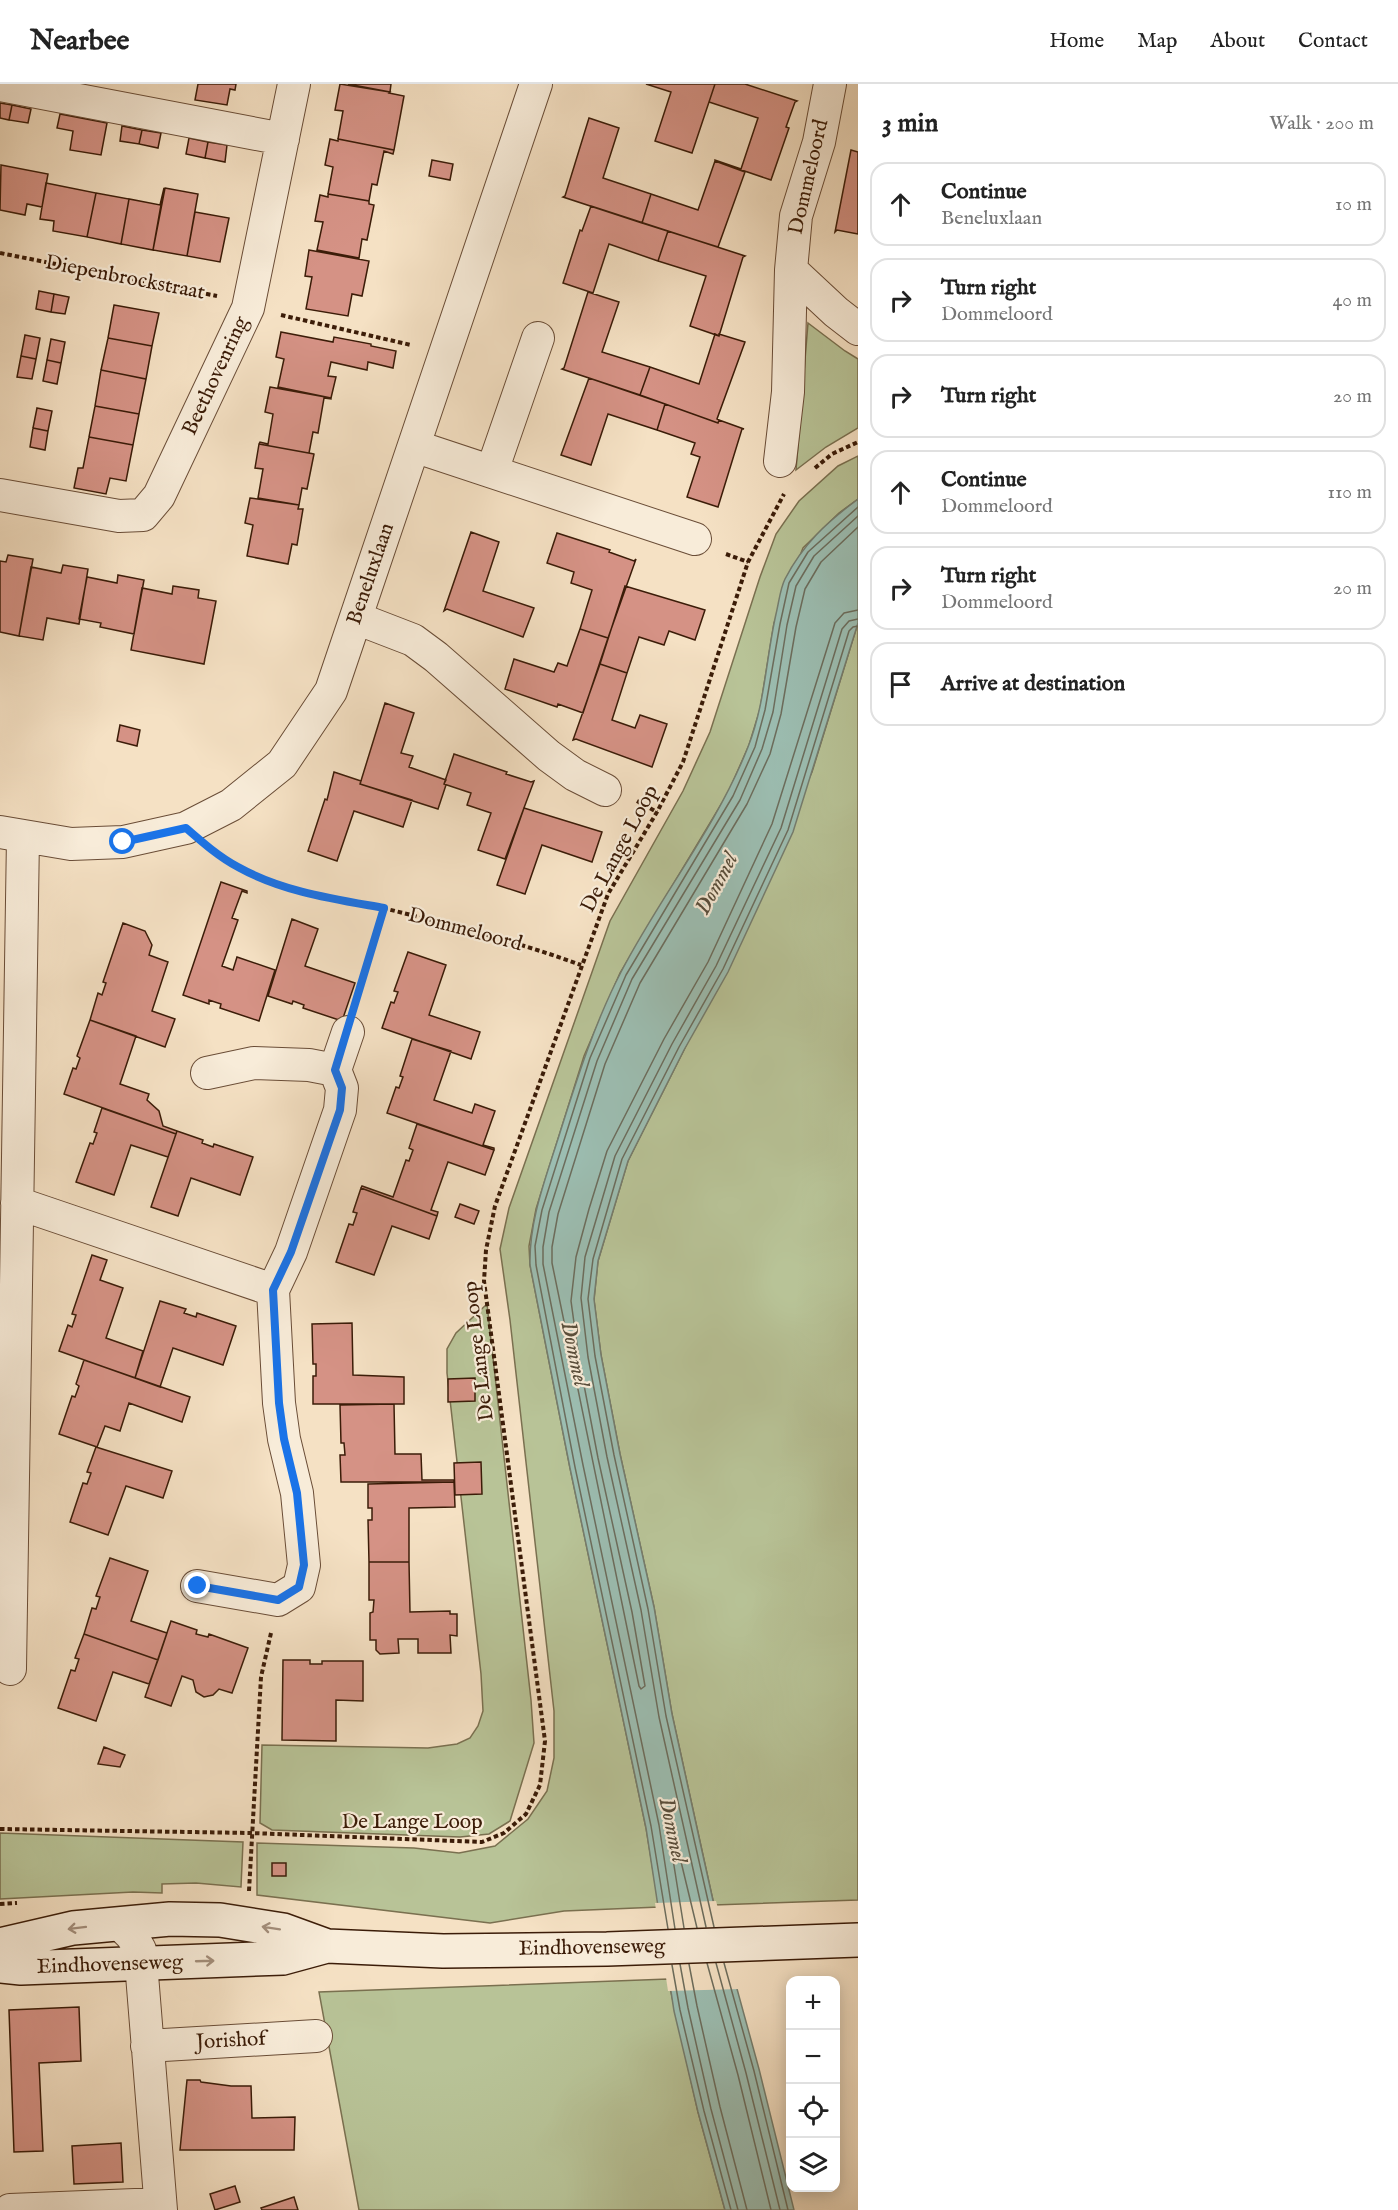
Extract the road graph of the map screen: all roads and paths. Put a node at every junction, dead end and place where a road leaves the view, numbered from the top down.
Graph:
1 (294, 84) edge
2 (536, 84) edge
3 (830, 84) edge
4 (0, 85) edge
5 (283, 139) junction
6 (0, 253) edge
7 (791, 270) junction
8 (249, 305) junction
9 (858, 329) edge
10 (538, 338) dead end
11 (446, 352) junction
12 (858, 442) edge
13 (414, 446) junction
14 (780, 461) dead end
15 (492, 471) junction
16 (808, 473) dead end
17 (785, 492) dead end
18 (0, 495) edge
19 (695, 539) dead end
20 (356, 618) junction
21 (605, 790) dead end
22 (186, 828) junction
23 (11, 834) edge
24 (384, 908) junction
25 (581, 965) junction
26 (348, 1032) joint
27 (335, 1070) junction
28 (207, 1073) dead end
29 (10, 1080) edge
30 (17, 1203) junction
31 (273, 1290) junction
32 (198, 1586) dead end
33 (278, 1600) junction
34 (5, 1609) edge
35 (10, 1670) dead end
36 (0, 1830) edge
37 (251, 1833) junction
38 (248, 1901) dead end
39 (120, 1924) junction
40 (858, 1940) edge
41 (0, 1945) edge
42 (327, 1946) junction
43 (142, 1964) junction
44 (0, 1966) edge
45 (316, 2036) dead end
46 (147, 2046) junction
47 (160, 2207) edge
48 (10, 2210) edge

1 - 5 street, Beethovenring
2 - 11 street, Beneluxlaan
3 - 7 street, Dommeloord
4 - 5 street
5 - 8 street, Beethovenring
6 - 8 path, Diepenbrockstraat
7 - 9 street
7 - 14 street, Dommeloord
8 - 11 path, Diepenbrockstraat
8 - 18 street, Beethovenring
10 - 15 street
11 - 13 street, Beneluxlaan
12 - 16 path
13 - 15 street
13 - 20 street, Beneluxlaan
15 - 19 street
17 - 25 path, De Lange Loop
20 - 21 street
20 - 22 street, Beneluxlaan
22 - 23 street, Beneluxlaan
22 - 24 path, Dommeloord
23 - 29 street
24 - 25 path, Dommeloord
24 - 26 path
25 - 37 path, De Lange Loop
26 - 27 street
27 - 28 street
27 - 31 street
29 - 30 street
30 - 31 street
30 - 34 street
31 - 33 street
32 - 33 street
33 - 37 path
34 - 35 street
36 - 37 path, De Lange Loop
37 - 38 path
39 -> 41 main road, Eindhovenseweg
42 -> 39 main road, Eindhovenseweg
39 - 43 street
40 - 42 main road, Eindhovenseweg
43 -> 42 main road, Eindhovenseweg
43 - 44 main road, Eindhovenseweg
43 - 46 street
45 - 46 street, Jorishof
46 - 47 street
47 - 48 street

